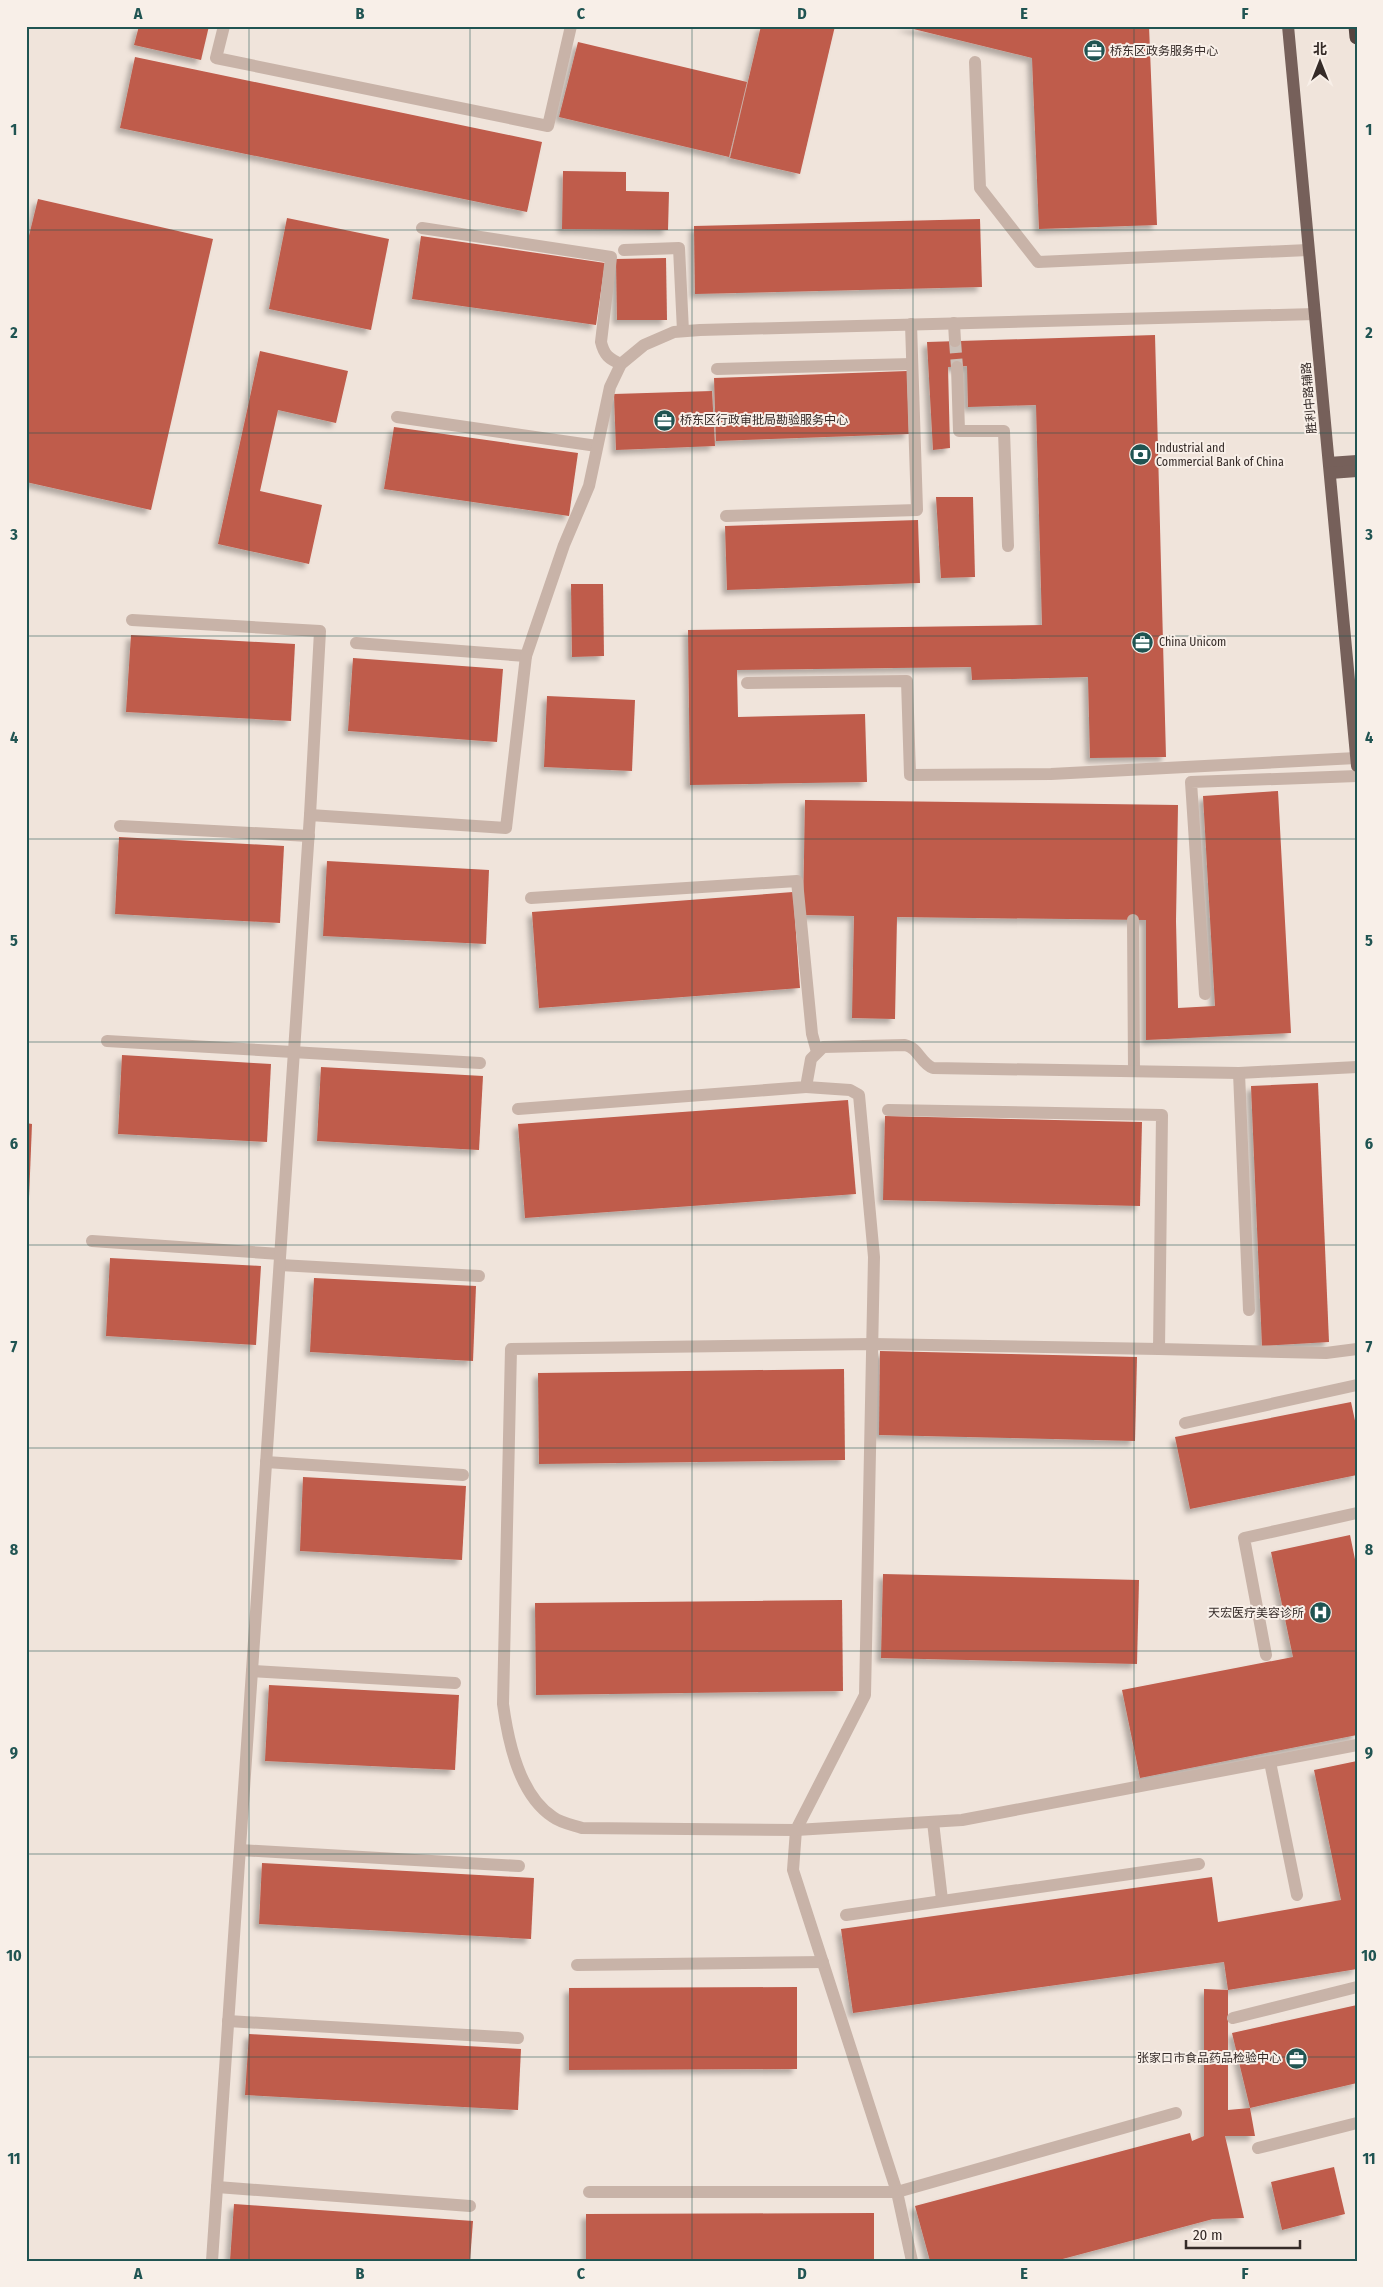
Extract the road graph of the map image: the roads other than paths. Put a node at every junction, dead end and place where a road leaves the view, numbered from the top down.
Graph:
1 (224, 26) edge
2 (571, 26) edge
3 (1288, 26) edge
4 (1356, 26) edge
5 (1357, 37) edge
6 (975, 62) dead end
7 (422, 228) dead end
8 (624, 250) dead end
9 (1308, 250) junction
10 (1315, 314) junction
11 (954, 323) junction
12 (911, 324) junction
13 (683, 331) junction
14 (955, 341) tunnel mouth
15 (621, 364) junction
16 (912, 364) junction
17 (957, 367) tunnel mouth
18 (717, 370) dead end
19 (397, 417) dead end
20 (597, 446) junction
21 (1357, 461) edge
22 (1329, 468) junction
23 (1357, 472) edge
24 (726, 516) dead end
25 (1008, 546) dead end
26 (132, 620) dead end
27 (356, 643) dead end
28 (526, 656) junction
29 (747, 684) dead end
30 (1356, 762) edge
31 (1357, 776) edge
32 (310, 815) junction
33 (120, 826) dead end
34 (309, 836) junction
35 (531, 898) dead end
36 (1133, 920) dead end
37 (1205, 994) dead end
38 (107, 1041) dead end
39 (294, 1052) junction
40 (817, 1052) junction
41 (480, 1063) dead end
42 (1357, 1066) edge
43 (1134, 1070) junction
44 (1239, 1073) junction
45 (806, 1087) junction
46 (518, 1109) dead end
47 (888, 1110) dead end
48 (92, 1241) dead end
49 (280, 1260) junction
50 (479, 1276) dead end
51 (1250, 1310) dead end
52 (872, 1344) junction
53 (1159, 1349) junction
54 (1357, 1349) edge
55 (1357, 1385) edge
56 (1185, 1423) dead end
57 (266, 1462) junction
58 (463, 1475) dead end
59 (1357, 1513) edge
60 (1266, 1655) dead end
61 (252, 1671) junction
62 (455, 1684) dead end
63 (1357, 1746) edge
64 (1270, 1762) junction
65 (933, 1822) junction
66 (796, 1830) junction
67 (240, 1850) junction
68 (1199, 1864) dead end
69 (519, 1866) dead end
70 (1297, 1895) dead end
71 (942, 1900) junction
72 (846, 1915) dead end
73 (823, 1962) junction
74 (577, 1965) dead end
75 (1357, 1987) edge
76 (1233, 2018) dead end
77 (228, 2022) junction
78 (518, 2038) dead end
79 (1176, 2113) dead end
80 (1357, 2123) edge
81 (1258, 2148) dead end
82 (217, 2187) junction
83 (589, 2192) dead end
84 (897, 2192) junction
85 (470, 2206) dead end
86 (212, 2261) edge
87 (912, 2261) edge

1 - 2 street
3 - 9 main road, 胜利中路辅路
4 - 5 highway
6 - 9 street
7 - 15 street
8 - 13 street
9 - 10 main road, 胜利中路辅路
10 - 11 street
10 - 22 main road, 胜利中路辅路
11 - 12 street
11 - 14 street
12 - 13 street
12 - 16 street
13 - 15 street
15 - 20 street
16 - 18 street
16 - 24 street
17 - 25 street
19 - 20 street
20 - 28 street
21 - 22 main road
22 - 23 main road
22 - 30 main road, 胜利中路辅路
26 - 32 street
27 - 28 street
28 - 32 street
29 - 30 street
31 - 37 street
32 - 34 street
33 - 34 street
34 - 39 street
35 - 40 street
36 - 43 street
38 - 39 street
39 - 41 street
39 - 49 street
40 - 43 street
40 - 45 street
42 - 44 street
43 - 44 street
44 - 51 street
45 - 46 street
45 - 52 street
47 - 53 street
48 - 49 street
49 - 50 street
49 - 57 street
52 - 53 street
52 - 66 street
52 - 66 street
53 - 54 street
55 - 56 street
57 - 58 street
57 - 61 street
59 - 60 street
61 - 62 street
61 - 67 street
63 - 64 street
64 - 65 street
64 - 70 street
65 - 66 street
65 - 71 street
66 - 73 street
67 - 69 street
67 - 77 street
68 - 71 street
71 - 72 street
73 - 74 street
73 - 84 street
75 - 76 street
77 - 78 street
77 - 82 street
79 - 84 street
80 - 81 street
82 - 85 street
82 - 86 street
83 - 84 street
84 - 87 street

